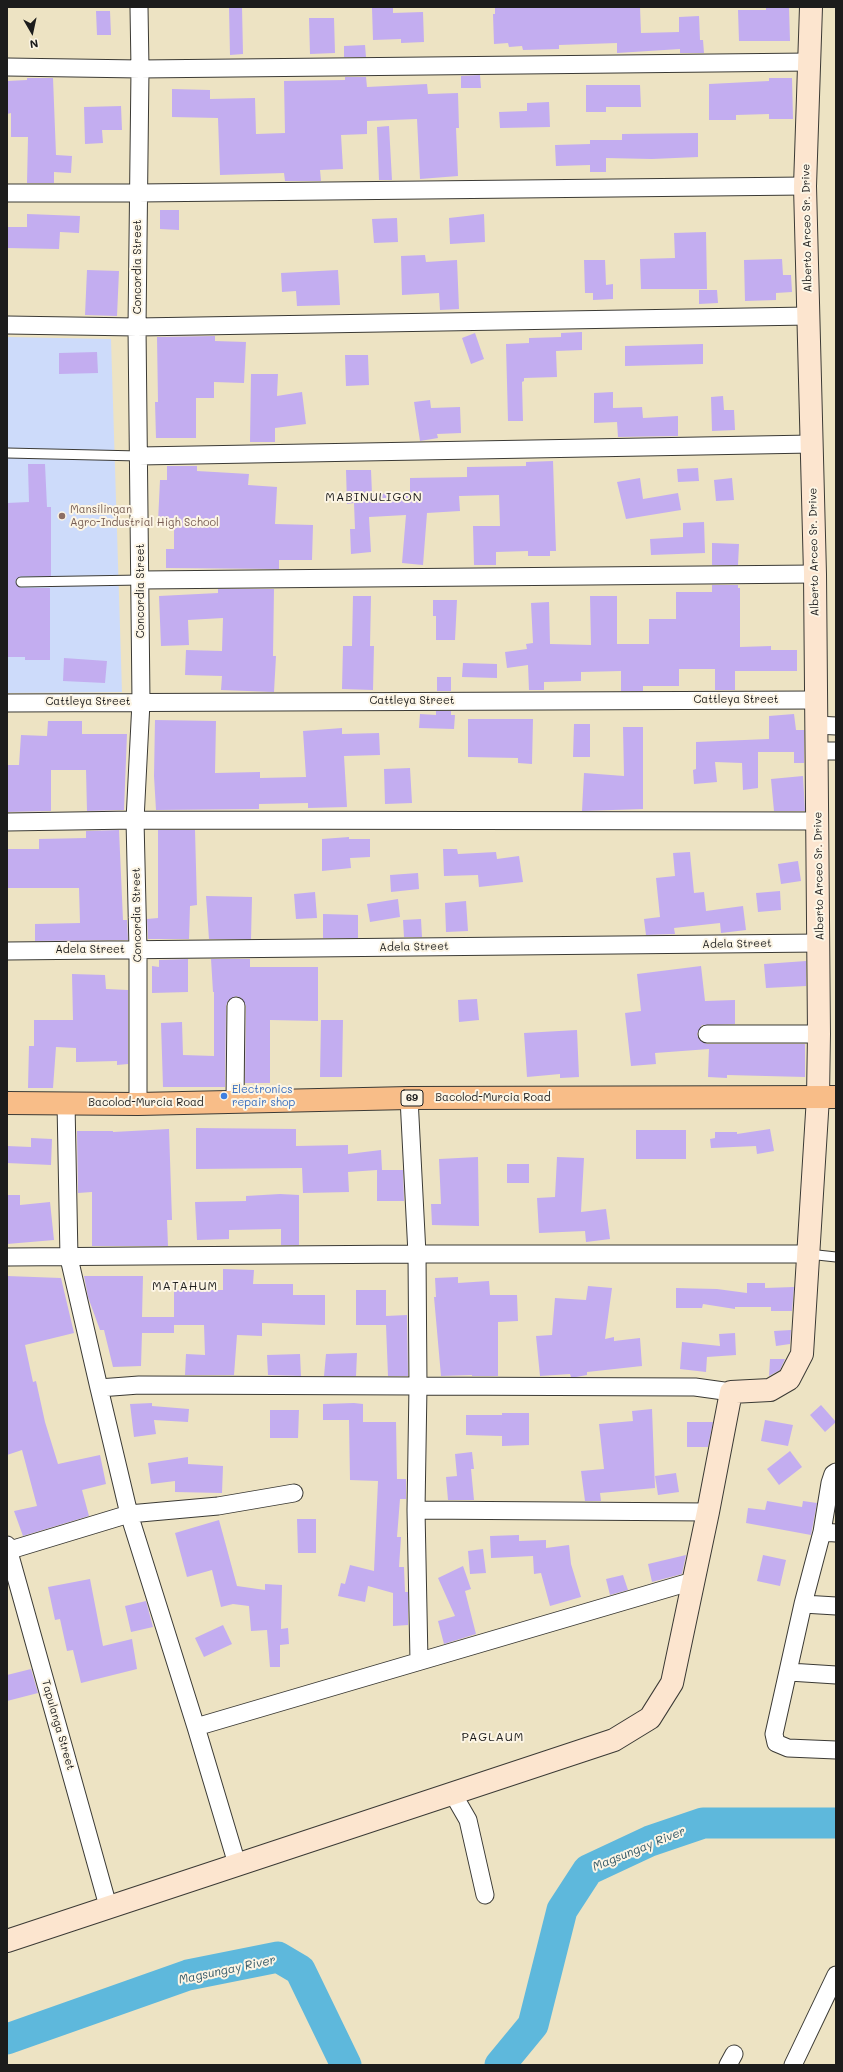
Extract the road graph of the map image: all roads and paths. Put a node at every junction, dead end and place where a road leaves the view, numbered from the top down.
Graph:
1 (139, 7) edge
2 (811, 7) edge
3 (810, 62) junction
4 (7, 67) edge
5 (140, 69) junction
6 (805, 186) junction
7 (7, 193) edge
8 (138, 193) junction
9 (809, 316) junction
10 (7, 325) edge
11 (137, 327) junction
12 (812, 444) junction
13 (7, 453) edge
14 (139, 456) junction
15 (815, 574) junction
16 (141, 580) junction
17 (21, 582) dead end
18 (816, 700) junction
19 (7, 702) edge
20 (141, 702) junction
21 (826, 726) edge
22 (827, 751) edge
23 (135, 820) junction
24 (817, 821) junction
25 (7, 822) edge
26 (820, 943) junction
27 (7, 950) edge
28 (138, 950) junction
29 (236, 1006) dead end
30 (707, 1034) dead end
31 (819, 1034) junction
32 (827, 1097) edge
33 (409, 1098) junction
34 (235, 1102) junction
35 (7, 1103) edge
36 (66, 1103) junction
37 (138, 1104) junction
38 (418, 1254) junction
39 (808, 1254) junction
40 (836, 1256) edge
41 (7, 1257) edge
42 (69, 1258) junction
43 (418, 1386) junction
44 (99, 1388) junction
45 (731, 1392) junction
46 (836, 1472) edge
47 (294, 1493) dead end
48 (416, 1510) junction
49 (708, 1512) junction
50 (129, 1514) junction
51 (829, 1533) edge
52 (8, 1549) edge
53 (693, 1581) junction
54 (803, 1604) junction
55 (836, 1606) edge
56 (419, 1661) junction
57 (789, 1672) junction
58 (836, 1675) edge
59 (196, 1727) junction
60 (836, 1750) edge
61 (453, 1794) junction
62 (237, 1864) junction
63 (485, 1895) dead end
64 (108, 1906) junction
65 (7, 1941) edge
66 (836, 1975) edge
67 (793, 2065) edge

1 - 5 street, Concordia Street
2 - 3 street, Alberto Arceo Sr. Drive
3 - 5 street
3 - 6 street, Alberto Arceo Sr. Drive
4 - 5 street
5 - 8 street, Concordia Street
6 - 8 street
6 - 9 street, Alberto Arceo Sr. Drive
7 - 8 street
8 - 11 street, Concordia Street
9 - 11 street
9 - 12 street, Alberto Arceo Sr. Drive
10 - 11 street
11 - 14 street, Concordia Street
12 - 14 street
12 - 15 street, Alberto Arceo Sr. Drive
13 - 14 lane
14 - 16 street, Concordia Street
15 - 16 street
15 - 18 street, Alberto Arceo Sr. Drive
16 - 17 lane
16 - 20 street, Concordia Street
18 - 20 street, Cattleya Street
18 - 21 street, Alberto Arceo Sr. Drive
19 - 20 street, Cattleya Street
20 - 23 street, Concordia Street
21 - 22 street, Alberto Arceo Sr. Drive
22 - 24 street, Alberto Arceo Sr. Drive
23 - 24 street
23 - 25 street
23 - 28 street, Concordia Street
24 - 26 street, Alberto Arceo Sr. Drive
26 - 28 street, Adela Street
26 - 31 street, Alberto Arceo Sr. Drive
27 - 28 street, Adela Street
28 - 37 street, Concordia Street
29 - 34 street
30 - 31 street
31 - 32 street, Alberto Arceo Sr. Drive
32 - 33 main road, Bacolod-Murcia Road / 69
32 - 39 street, Alberto Arceo Sr. Drive
33 - 34 main road, Bacolod-Murcia Road / 69
33 - 38 street
34 - 37 main road, Bacolod-Murcia Road / 69
35 - 36 main road, Bacolod-Murcia Road / 69
36 - 37 main road, Bacolod-Murcia Road / 69
36 - 42 street
38 - 39 street
38 - 42 street
38 - 43 street
39 - 40 lane
39 - 45 street, Alberto Arceo Sr. Drive
41 - 42 street
42 - 44 street
43 - 44 street
43 - 45 street
43 - 48 street
44 - 50 street
45 - 49 street
46 - 51 street
47 - 50 street
48 - 49 street
48 - 56 street
49 - 53 street
50 - 52 street
50 - 59 street
51 - 54 street
52 - 64 street, Tapulanga Street
53 - 56 street
53 - 61 street
54 - 55 street
54 - 57 street
56 - 59 street
57 - 58 street
57 - 60 street
59 - 62 street
61 - 62 street
61 - 63 street
62 - 64 street
64 - 65 street
66 - 67 street

